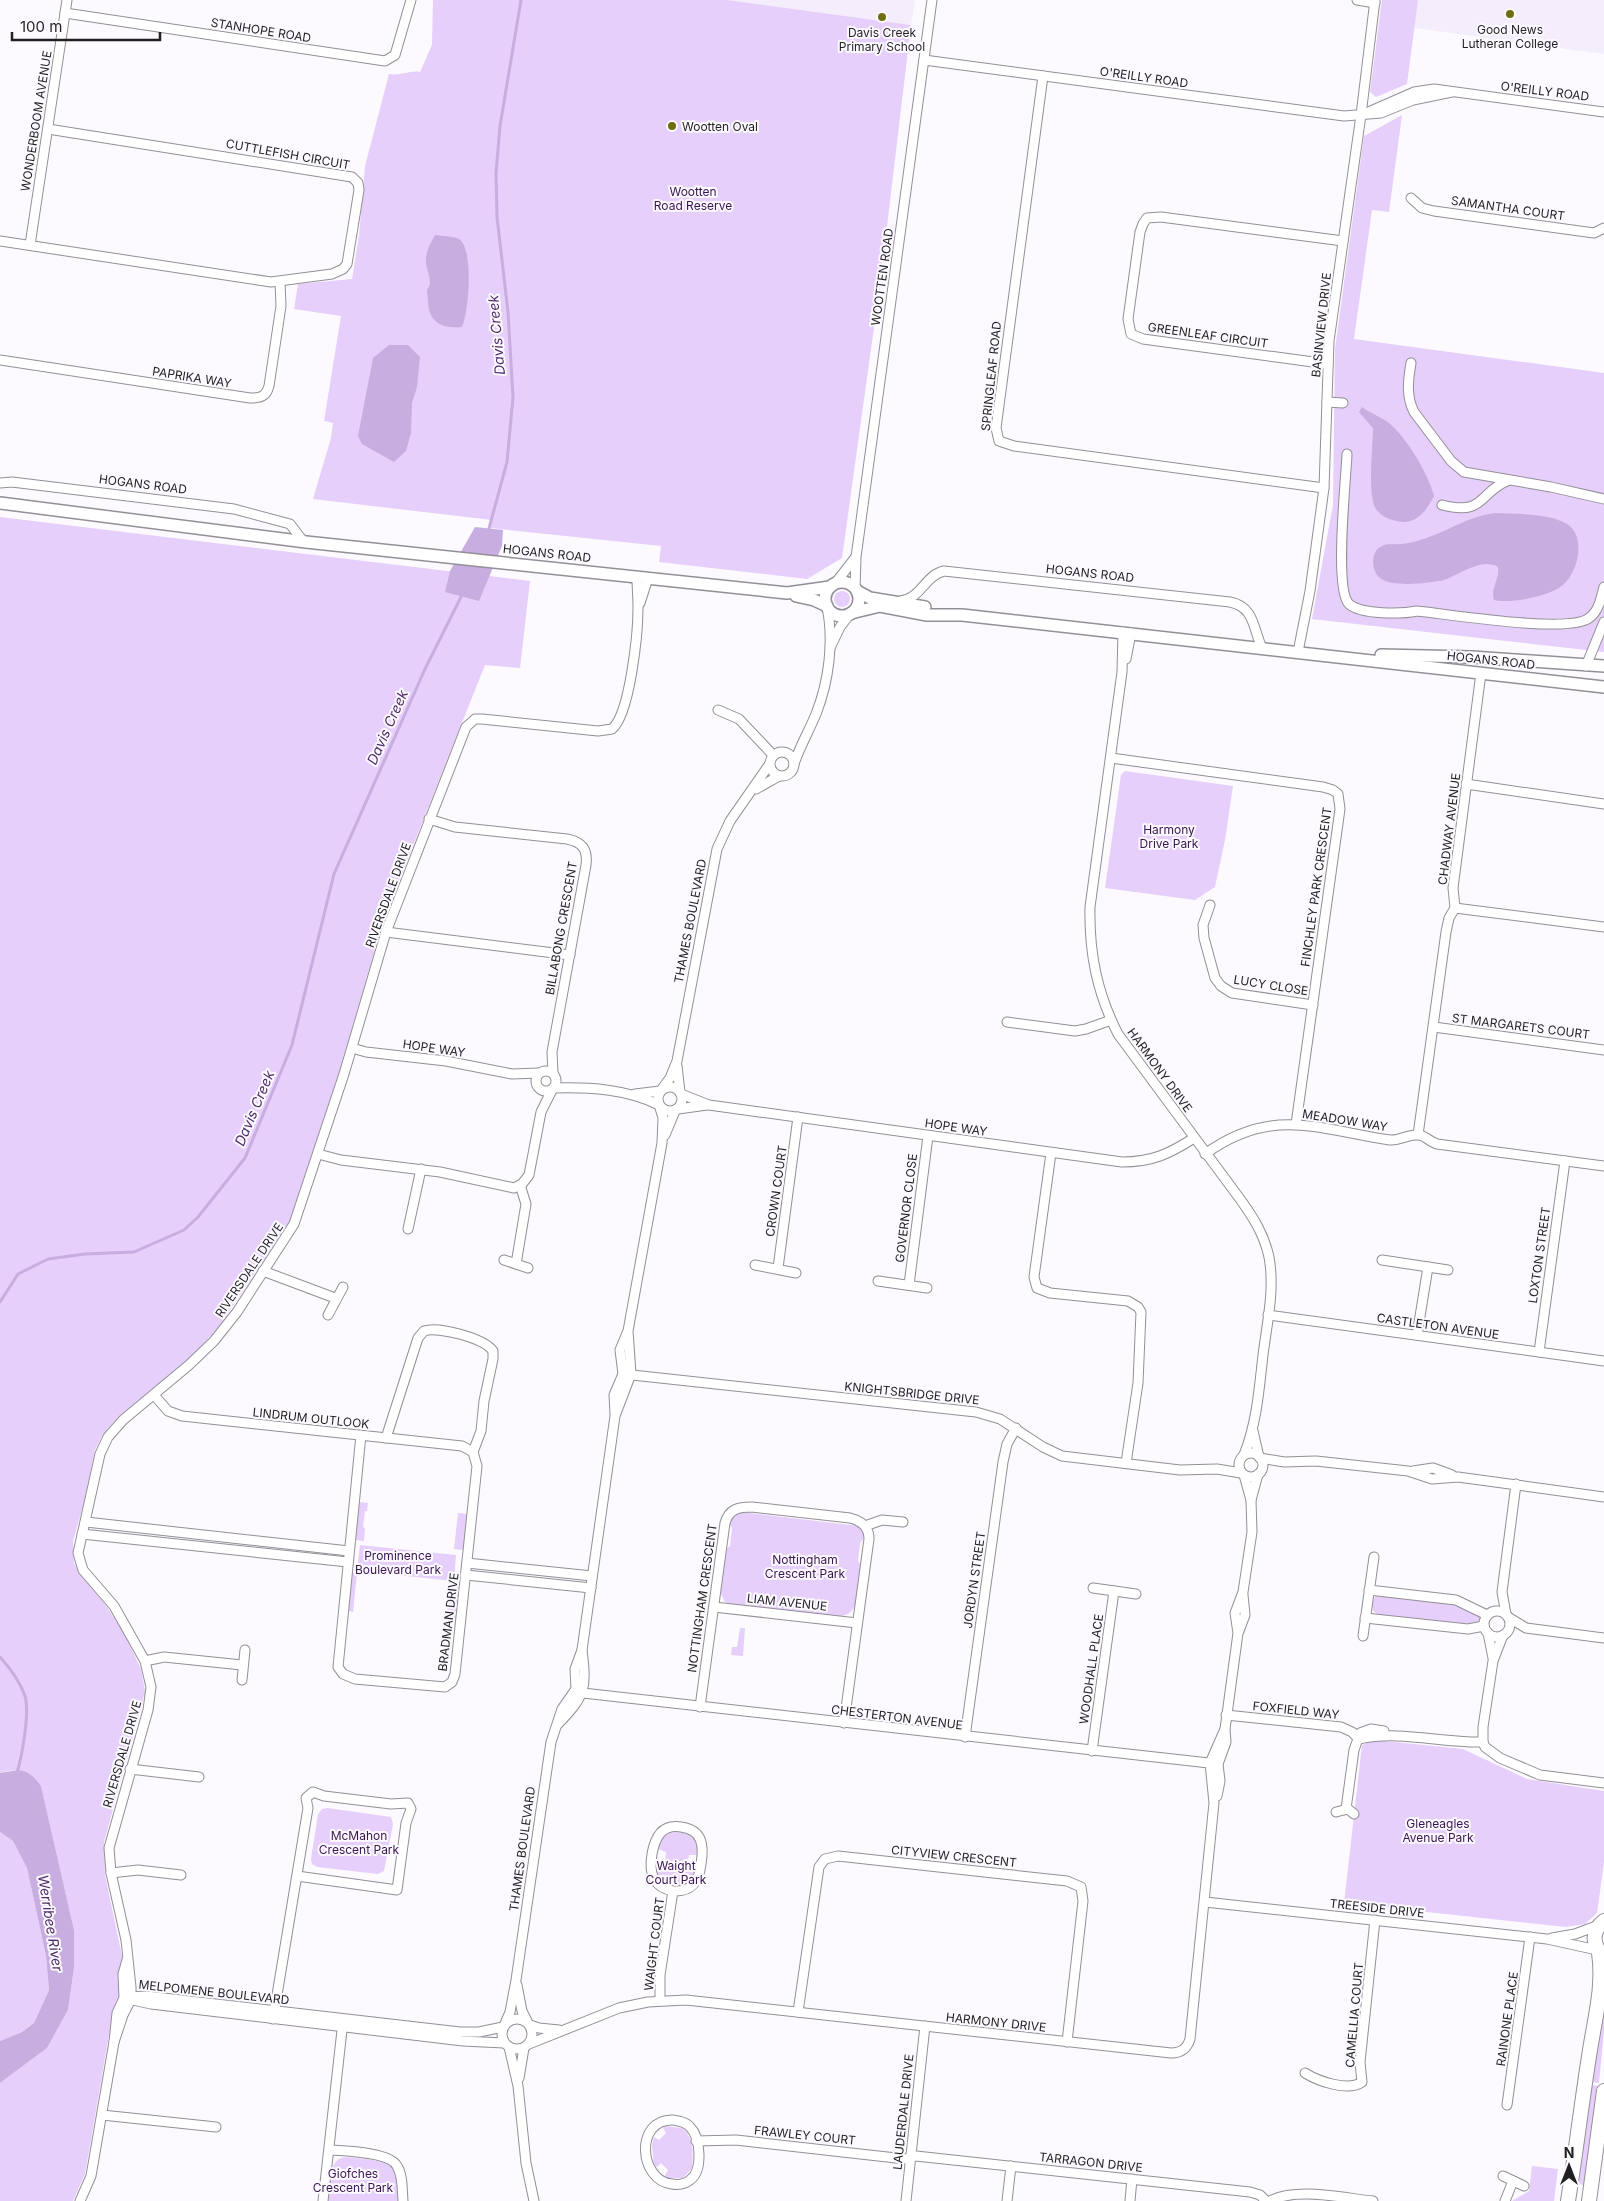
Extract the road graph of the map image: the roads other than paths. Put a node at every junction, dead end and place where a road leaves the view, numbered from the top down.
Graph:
1 (68, 0) edge
2 (411, 0) edge
3 (932, 0) edge
4 (1357, 0) edge
5 (1375, 1) edge
6 (65, 13) junction
7 (924, 60) junction
8 (1043, 76) junction
9 (1604, 112) edge
10 (1361, 115) junction
11 (48, 129) junction
12 (1411, 198) dead end
13 (1604, 228) edge
14 (0, 241) edge
15 (1343, 242) junction
16 (30, 245) junction
17 (280, 282) junction
18 (0, 360) edge
19 (1411, 363) dead end
20 (1328, 364) junction
21 (1327, 402) junction
22 (1343, 403) dead end
23 (1347, 454) dead end
24 (1510, 480) junction
25 (0, 483) edge
26 (1324, 488) junction
27 (1604, 499) edge
28 (0, 503) edge
29 (1442, 504) dead end
30 (303, 542) junction
31 (856, 557) junction
32 (642, 577) junction
33 (832, 586) junction
34 (1604, 587) edge
35 (856, 590) junction
36 (787, 593) junction
37 (897, 601) junction
38 (827, 607) junction
39 (850, 614) junction
40 (962, 615) junction
41 (1604, 622) edge
42 (1127, 633) junction
43 (1262, 648) junction
44 (830, 649) junction
45 (1298, 652) junction
46 (1314, 654) junction
47 (1503, 660) junction
48 (1586, 666) junction
49 (1604, 666) edge
50 (1481, 673) junction
51 (1604, 687) edge
52 (718, 710) dead end
53 (804, 736) junction
54 (777, 753) junction
55 (1111, 758) junction
56 (770, 764) junction
57 (794, 764) junction
58 (779, 776) junction
59 (1466, 784) junction
60 (750, 794) junction
61 (1604, 804) edge
62 (429, 819) junction
63 (1210, 905) dead end
64 (1456, 908) junction
65 (1604, 928) edge
66 (386, 932) junction
67 (570, 955) junction
68 (1313, 1005) junction
69 (1111, 1020) junction
70 (1007, 1022) dead end
71 (1434, 1027) junction
72 (352, 1048) junction
73 (1604, 1050) edge
74 (552, 1052) junction
75 (677, 1060) junction
76 (540, 1073) junction
77 (512, 1074) junction
78 (554, 1075) junction
79 (537, 1086) junction
80 (582, 1088) junction
81 (553, 1089) junction
82 (661, 1090) junction
83 (680, 1093) junction
84 (630, 1094) junction
85 (709, 1105) junction
86 (659, 1107) junction
87 (676, 1110) junction
88 (541, 1112) junction
89 (798, 1117) junction
90 (1296, 1124) junction
91 (1418, 1135) junction
92 (928, 1136) junction
93 (1194, 1138) junction
94 (662, 1142) junction
95 (1051, 1153) junction
96 (318, 1154) junction
97 (1205, 1154) junction
98 (1565, 1161) junction
99 (1604, 1166) edge
100 (421, 1169) junction
101 (520, 1185) junction
102 (408, 1229) dead end
103 (504, 1260) dead end
104 (1382, 1260) dead end
105 (516, 1264) junction
106 (755, 1265) dead end
107 (1428, 1267) junction
108 (528, 1268) dead end
109 (778, 1268) junction
110 (1448, 1270) dead end
111 (263, 1271) junction
112 (796, 1273) dead end
113 (878, 1281) dead end
114 (909, 1285) junction
115 (343, 1287) dead end
116 (927, 1288) dead end
117 (335, 1298) junction
118 (328, 1315) dead end
119 (1268, 1315) junction
120 (1417, 1335) junction
121 (1538, 1352) junction
122 (1604, 1361) edge
123 (627, 1374) junction
124 (154, 1395) junction
125 (1016, 1428) junction
126 (1253, 1431) junction
127 (361, 1435) junction
128 (386, 1438) junction
129 (473, 1452) junction
130 (1260, 1457) junction
131 (1242, 1458) junction
132 (1284, 1462) junction
133 (1126, 1463) junction
134 (1217, 1469) junction
135 (1259, 1473) junction
136 (1243, 1474) junction
137 (1516, 1484) junction
138 (1604, 1497) edge
139 (1251, 1500) junction
140 (86, 1522) junction
141 (903, 1522) dead end
142 (865, 1526) junction
143 (170, 1531) junction
144 (82, 1534) junction
145 (274, 1542) junction
146 (168, 1543) junction
147 (349, 1550) junction
148 (273, 1555) junction
149 (1374, 1557) dead end
150 (348, 1562) junction
151 (467, 1563) junction
152 (466, 1575) junction
153 (592, 1576) junction
154 (591, 1588) junction
155 (1093, 1588) dead end
156 (1369, 1590) junction
157 (1114, 1591) junction
158 (1502, 1592) junction
159 (1136, 1594) dead end
160 (714, 1607) junction
161 (1489, 1614) junction
162 (1507, 1616) junction
163 (1366, 1618) junction
164 (857, 1623) junction
165 (1526, 1628) junction
166 (1486, 1630) junction
167 (1505, 1634) junction
168 (1363, 1636) dead end
169 (1604, 1638) edge
170 (245, 1650) dead end
171 (145, 1661) junction
172 (1493, 1661) junction
173 (242, 1665) junction
174 (242, 1680) dead end
175 (578, 1693) junction
176 (700, 1707) junction
177 (1226, 1714) junction
178 (844, 1723) junction
179 (965, 1737) junction
180 (1359, 1738) junction
181 (1483, 1742) junction
182 (1092, 1751) junction
183 (1214, 1763) junction
184 (130, 1769) junction
185 (200, 1777) dead end
186 (1604, 1783) edge
187 (1336, 1812) dead end
188 (111, 1873) junction
189 (181, 1875) dead end
190 (297, 1876) junction
191 (672, 1891) junction
192 (1205, 1902) junction
193 (1375, 1920) junction
194 (1602, 1921) edge
195 (1530, 1937) junction
196 (1547, 1939) junction
197 (1600, 1953) edge
198 (516, 1980) junction
199 (129, 1998) junction
200 (660, 2000) junction
201 (798, 2012) junction
202 (274, 2015) junction
203 (343, 2023) junction
204 (529, 2024) junction
205 (504, 2026) junction
206 (925, 2026) junction
207 (562, 2030) junction
208 (1067, 2042) junction
209 (507, 2045) junction
210 (526, 2046) junction
211 (1305, 2073) dead end
212 (518, 2086) junction
213 (1604, 2091) edge
214 (1507, 2105) dead end
215 (102, 2114) junction
216 (216, 2127) dead end
217 (696, 2141) junction
218 (330, 2150) junction
219 (911, 2157) junction
220 (1011, 2166) junction
221 (1503, 2176) dead end
222 (1132, 2179) junction
223 (1513, 2180) junction
224 (1524, 2186) dead end
225 (80, 2201) edge
226 (323, 2201) edge
227 (403, 2201) edge
228 (534, 2201) edge
229 (906, 2201) edge
230 (1007, 2201) edge
231 (1130, 2201) edge
232 (1266, 2201) edge
233 (1270, 2201) edge
234 (1373, 2201) edge
235 (1505, 2201) edge
236 (1568, 2201) edge
237 (1589, 2201) edge

1 - 6 street, WONDERBOOM AVENUE
2 - 6 street, STANHOPE ROAD
3 - 7 street, WOOTTEN ROAD
4 - 5 street
5 - 10 street, BASINVIEW DRIVE
6 - 11 street, WONDERBOOM AVENUE
7 - 8 street, O'REILLY ROAD
7 - 31 street, WOOTTEN ROAD
8 - 10 street, O'REILLY ROAD
8 - 26 street, SPRINGLEAF ROAD
9 - 10 street, O'REILLY ROAD
10 - 15 street, BASINVIEW DRIVE
11 - 16 street, WONDERBOOM AVENUE
11 - 17 street, CUTTLEFISH CIRCUIT
12 - 13 street, SAMANTHA COURT
14 - 16 street, CUTTLEFISH CIRCUIT
15 - 20 street, BASINVIEW DRIVE
15 - 20 street, GREENLEAF CIRCUIT
16 - 17 street, CUTTLEFISH CIRCUIT
17 - 18 street, PAPRIKA WAY
19 - 24 street
20 - 21 street, BASINVIEW DRIVE
21 - 22 street
21 - 26 street, BASINVIEW DRIVE
23 - 34 street
24 - 27 street
24 - 29 street
25 - 30 street, HOGANS ROAD
26 - 45 street, BASINVIEW DRIVE
28 - 30 street, HOGANS ROAD
30 - 32 street, HOGANS ROAD
31 - 33 street, WOOTTEN ROAD
31 - 35 street, WOOTTEN ROAD
32 - 36 street, HOGANS ROAD
32 - 62 street, RIVERSDALE DRIVE
33 - 35 street
33 - 36 street, HOGANS ROAD
33 - 38 street
35 - 37 street, HOGANS ROAD
35 - 39 street
36 - 38 street, HOGANS ROAD
37 - 40 street, HOGANS ROAD
37 - 43 street, HOGANS ROAD
38 - 39 street
38 - 44 street
39 - 40 street, HOGANS ROAD
39 - 44 street
40 - 42 street, HOGANS ROAD
41 - 48 street
42 - 43 street, HOGANS ROAD
42 - 55 street, HARMONY DRIVE
43 - 45 street, HOGANS ROAD
44 - 53 street
45 - 46 street, HOGANS ROAD
46 - 47 street, HOGANS ROAD
46 - 50 street, HOGANS ROAD
47 - 48 street, HOGANS ROAD
47 - 50 street
48 - 49 street, HOGANS ROAD
50 - 51 street, HOGANS ROAD
50 - 59 street, CHADWAY AVENUE
52 - 54 street
53 - 54 street
53 - 57 street
54 - 56 street
54 - 57 street
55 - 68 street, FINCHLEY PARK CRESCENT
55 - 69 street, HARMONY DRIVE
56 - 58 street
56 - 60 street, THAMES BOULEVARD
57 - 58 street
58 - 60 street, THAMES BOULEVARD
59 - 61 street
59 - 64 street, CHADWAY AVENUE
60 - 75 street, THAMES BOULEVARD
62 - 66 street, RIVERSDALE DRIVE
62 - 67 street, BILLABONG CRESCENT
63 - 68 street, LUCY CLOSE
64 - 65 street
64 - 71 street, CHADWAY AVENUE
66 - 67 street
66 - 72 street, RIVERSDALE DRIVE
67 - 74 street, BILLABONG CRESCENT
68 - 90 street, FINCHLEY PARK CRESCENT
69 - 70 street
69 - 93 street, HARMONY DRIVE
71 - 73 street, ST MARGARETS COURT
71 - 91 street, CHADWAY AVENUE
72 - 77 street, HOPE WAY
72 - 96 street, RIVERSDALE DRIVE
74 - 76 street, BILLABONG CRESCENT
74 - 78 street, BILLABONG CRESCENT
75 - 82 street, THAMES BOULEVARD
75 - 83 street, THAMES BOULEVARD
76 - 77 street, HOPE WAY
76 - 78 street
76 - 79 street
77 - 79 street, HOPE WAY
78 - 80 street
78 - 81 street
79 - 81 street
79 - 88 street
80 - 81 street
80 - 84 street
81 - 88 street
82 - 83 street
82 - 84 street
82 - 86 street
83 - 85 street, HOPE WAY
83 - 87 street
84 - 86 street
85 - 87 street, HOPE WAY
85 - 89 street, HOPE WAY
86 - 87 street
86 - 94 street, THAMES BOULEVARD
87 - 94 street, THAMES BOULEVARD
88 - 101 street
89 - 92 street, HOPE WAY
89 - 109 street, CROWN COURT
90 - 91 street, MEADOW WAY
90 - 97 street, MEADOW WAY
91 - 98 street
92 - 95 street, HOPE WAY
92 - 114 street, GOVERNOR CLOSE
93 - 95 street, HOPE WAY
93 - 97 street, HARMONY DRIVE
94 - 123 street, THAMES BOULEVARD
95 - 133 street
96 - 100 street
96 - 111 street, RIVERSDALE DRIVE
97 - 119 street, HARMONY DRIVE
98 - 99 street
98 - 121 street, LOXTON STREET
100 - 101 street
100 - 102 street
101 - 105 street
103 - 105 street
104 - 107 street
105 - 108 street
106 - 109 street
107 - 110 street
107 - 120 street
109 - 112 street
111 - 117 street
111 - 124 street, RIVERSDALE DRIVE
113 - 114 street
114 - 116 street
115 - 117 street
117 - 118 street
119 - 120 street, CASTLETON AVENUE
119 - 126 street, HARMONY DRIVE
120 - 121 street, CASTLETON AVENUE
121 - 122 street, CASTLETON AVENUE
123 - 125 street, KNIGHTSBRIDGE DRIVE
123 - 153 street, THAMES BOULEVARD
124 - 127 street, LINDRUM OUTLOOK
124 - 140 street, RIVERSDALE DRIVE
125 - 133 street, KNIGHTSBRIDGE DRIVE
125 - 179 street, JORDYN STREET
126 - 130 street, HARMONY DRIVE
126 - 131 street, HARMONY DRIVE
127 - 128 street, LINDRUM OUTLOOK
127 - 147 street, BRADMAN DRIVE
128 - 129 street, LINDRUM OUTLOOK
128 - 129 street
129 - 151 street, BRADMAN DRIVE
130 - 131 street
130 - 132 street
130 - 135 street
131 - 134 street, KNIGHTSBRIDGE DRIVE
131 - 136 street
132 - 135 street
132 - 137 street
133 - 134 street, KNIGHTSBRIDGE DRIVE
134 - 136 street, KNIGHTSBRIDGE DRIVE
135 - 136 street
135 - 139 street, HARMONY DRIVE
136 - 139 street, HARMONY DRIVE
137 - 138 street
137 - 158 street
139 - 177 street, HARMONY DRIVE
140 - 143 street
140 - 144 street, RIVERSDALE DRIVE
141 - 142 street
142 - 160 street, NOTTINGHAM CRESCENT
142 - 164 street
143 - 145 street
143 - 146 street
144 - 146 street
144 - 171 street, RIVERSDALE DRIVE
145 - 147 street
145 - 148 street
146 - 148 street
147 - 150 street, BRADMAN DRIVE
148 - 150 street
149 - 156 street
150 - 152 street, BRADMAN DRIVE
151 - 152 street, BRADMAN DRIVE
151 - 153 street
152 - 154 street
153 - 154 street, THAMES BOULEVARD
154 - 175 street, THAMES BOULEVARD
155 - 157 street
156 - 161 street
156 - 163 street
157 - 159 street
157 - 182 street, WOODHALL PLACE
158 - 161 street
158 - 162 street
160 - 164 street, LIAM AVENUE
160 - 176 street, NOTTINGHAM CRESCENT
161 - 162 street
161 - 166 street
162 - 165 street
162 - 167 street
163 - 166 street
163 - 168 street
164 - 178 street
165 - 167 street
165 - 169 street
166 - 167 street
166 - 172 street
167 - 172 street
170 - 173 street
171 - 173 street
171 - 184 street, RIVERSDALE DRIVE
172 - 181 street
173 - 174 street
175 - 176 street, CHESTERTON AVENUE
175 - 198 street, THAMES BOULEVARD
176 - 178 street, CHESTERTON AVENUE
177 - 180 street, FOXFIELD WAY
177 - 183 street, HARMONY DRIVE
178 - 179 street, CHESTERTON AVENUE
179 - 182 street, CHESTERTON AVENUE
180 - 181 street
180 - 187 street
181 - 186 street
182 - 183 street, CHESTERTON AVENUE
183 - 192 street, HARMONY DRIVE
184 - 185 street
184 - 188 street, RIVERSDALE DRIVE
188 - 189 street
188 - 199 street, RIVERSDALE DRIVE
190 - 190 street
190 - 202 street
191 - 191 street, WAIGHT COURT
191 - 200 street, WAIGHT COURT
192 - 193 street, TREESIDE DRIVE
192 - 208 street, HARMONY DRIVE
193 - 195 street, TREESIDE DRIVE
193 - 211 street, CAMELLIA COURT
194 - 196 street, TREESIDE DRIVE
194 - 197 main road
195 - 196 street, TREESIDE DRIVE
195 - 214 street, RAINONE PLACE
196 - 197 street, TREESIDE DRIVE
197 - 236 main road
198 - 204 street, THAMES BOULEVARD
198 - 205 street, THAMES BOULEVARD
199 - 202 street, MELPOMENE BOULEVARD
199 - 215 street, RIVERSDALE DRIVE
200 - 201 street, HARMONY DRIVE
200 - 207 street, HARMONY DRIVE
201 - 206 street, HARMONY DRIVE
201 - 208 street, CITYVIEW CRESCENT
202 - 203 street, MELPOMENE BOULEVARD
203 - 205 street, MELPOMENE BOULEVARD
203 - 209 street, MELPOMENE BOULEVARD
203 - 218 street
204 - 205 street
204 - 207 street, HARMONY DRIVE
204 - 210 street
205 - 209 street
206 - 208 street, HARMONY DRIVE
206 - 219 street, LAUDERDALE DRIVE
207 - 210 street, HARMONY DRIVE
209 - 210 street
209 - 212 street
210 - 212 street
212 - 228 street
213 - 237 main road
215 - 216 street
215 - 225 street, RIVERSDALE DRIVE
217 - 217 street
217 - 219 street, FRAWLEY COURT
218 - 226 street
218 - 227 street
219 - 220 street, TARRAGON DRIVE
219 - 229 street, LAUDERDALE DRIVE
220 - 222 street, TARRAGON DRIVE
220 - 230 street
221 - 223 street
222 - 231 street
222 - 232 street, TARRAGON DRIVE
223 - 224 street
223 - 235 street
233 - 234 street

